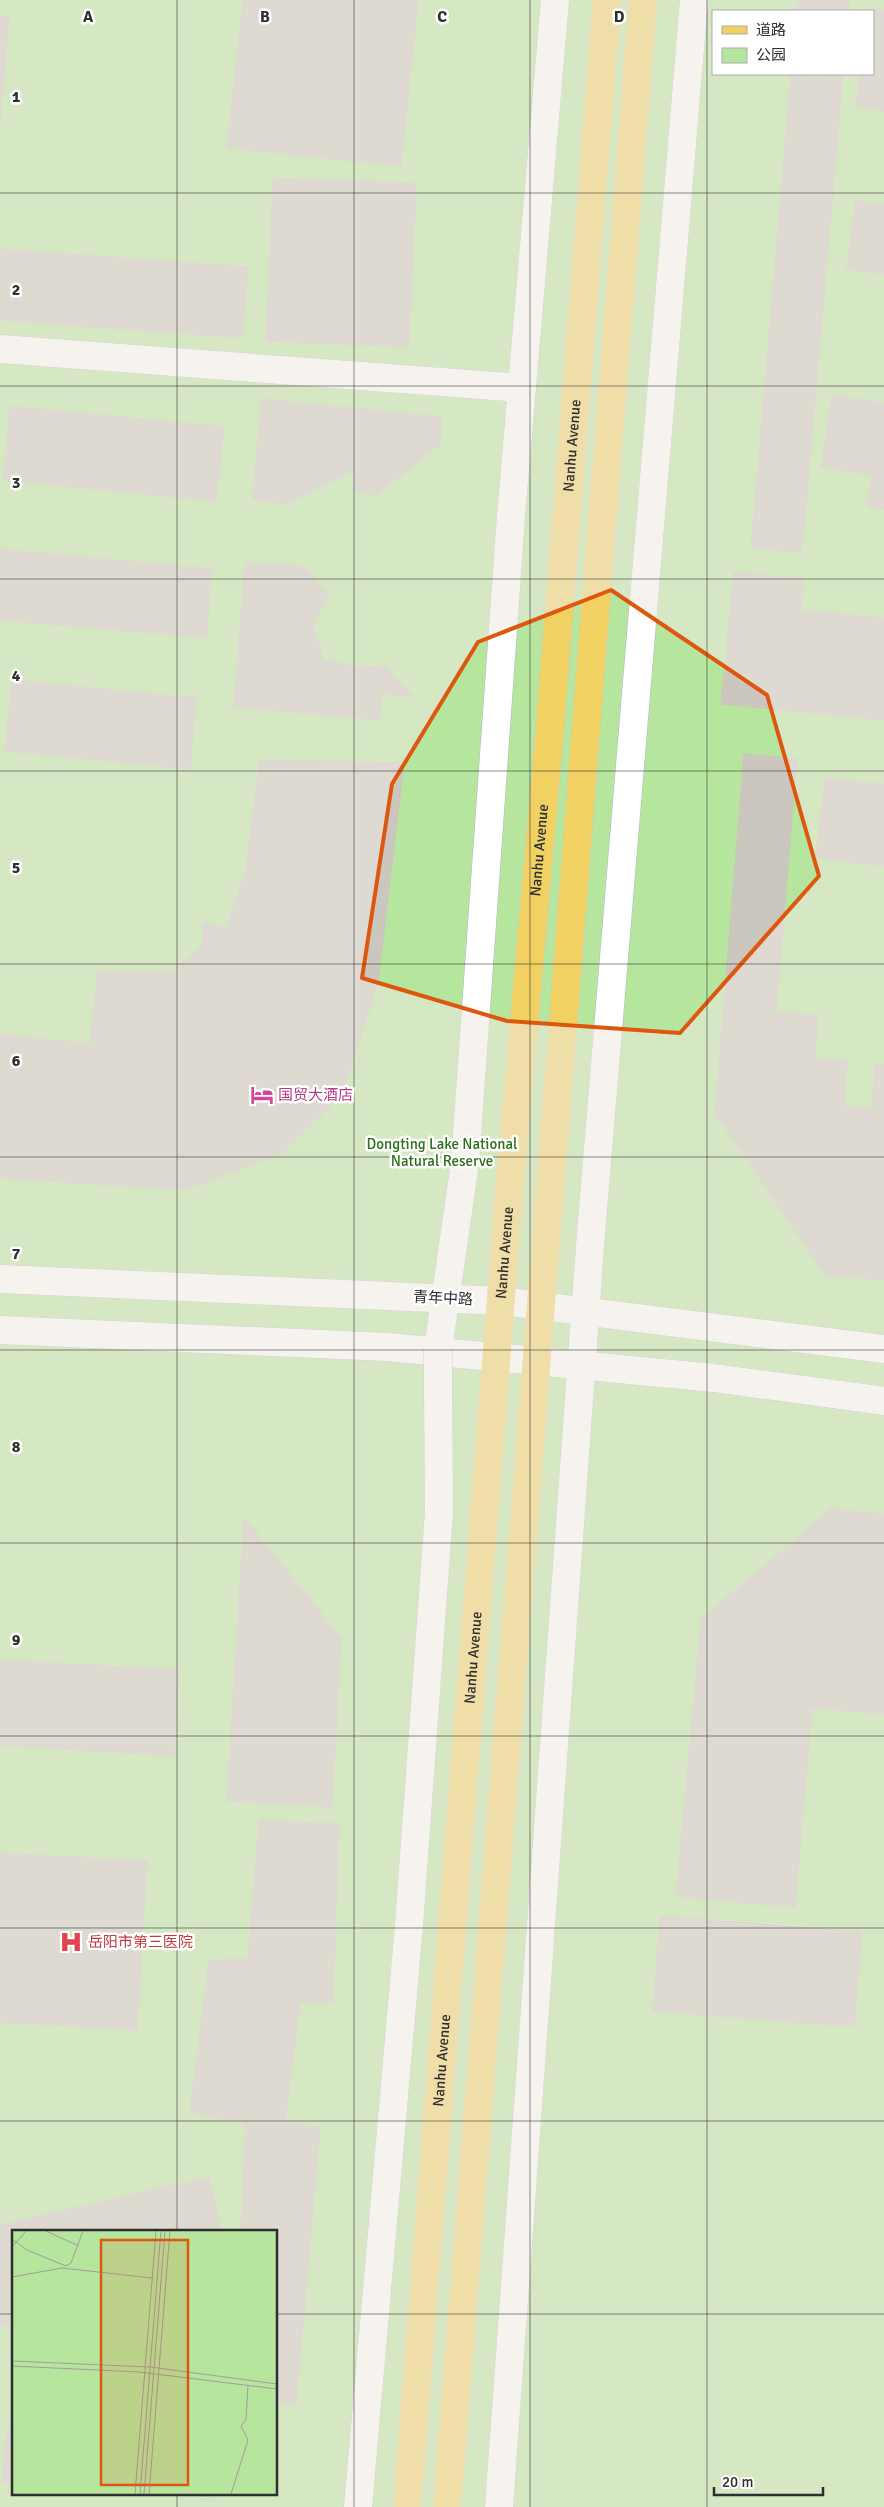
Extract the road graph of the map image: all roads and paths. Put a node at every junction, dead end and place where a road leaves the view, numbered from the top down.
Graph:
1 (555, 0) edge
2 (607, 0) edge
3 (643, 0) edge
4 (694, 0) edge
5 (0, 349) edge
6 (522, 388) junction
7 (0, 1279) edge
8 (444, 1298) junction
9 (502, 1301) junction
10 (541, 1306) junction
11 (586, 1312) junction
12 (0, 1330) edge
13 (884, 1349) edge
14 (498, 1357) junction
15 (537, 1361) junction
16 (582, 1365) junction
17 (884, 1401) edge
18 (358, 2507) edge
19 (406, 2507) edge
20 (448, 2507) edge
21 (499, 2507) edge

1 - 6 main road
2 - 9 main road, Nanhu Avenue
3 - 10 main road
4 - 11 main road
5 - 6 main road
6 - 8 main road
7 - 8 main road, 青年中路
8 - 9 main road, 青年中路
8 - 18 main road, bridge
9 - 10 main road, 青年中路
9 - 14 main road, Nanhu Avenue
10 - 11 main road, 青年中路
10 - 15 main road
11 - 13 main road, 青年中路
11 - 16 main road
12 - 14 main road
14 - 15 main road
14 - 19 main road, Nanhu Avenue
15 - 16 main road
15 - 20 main road
16 - 17 main road
16 - 21 main road

